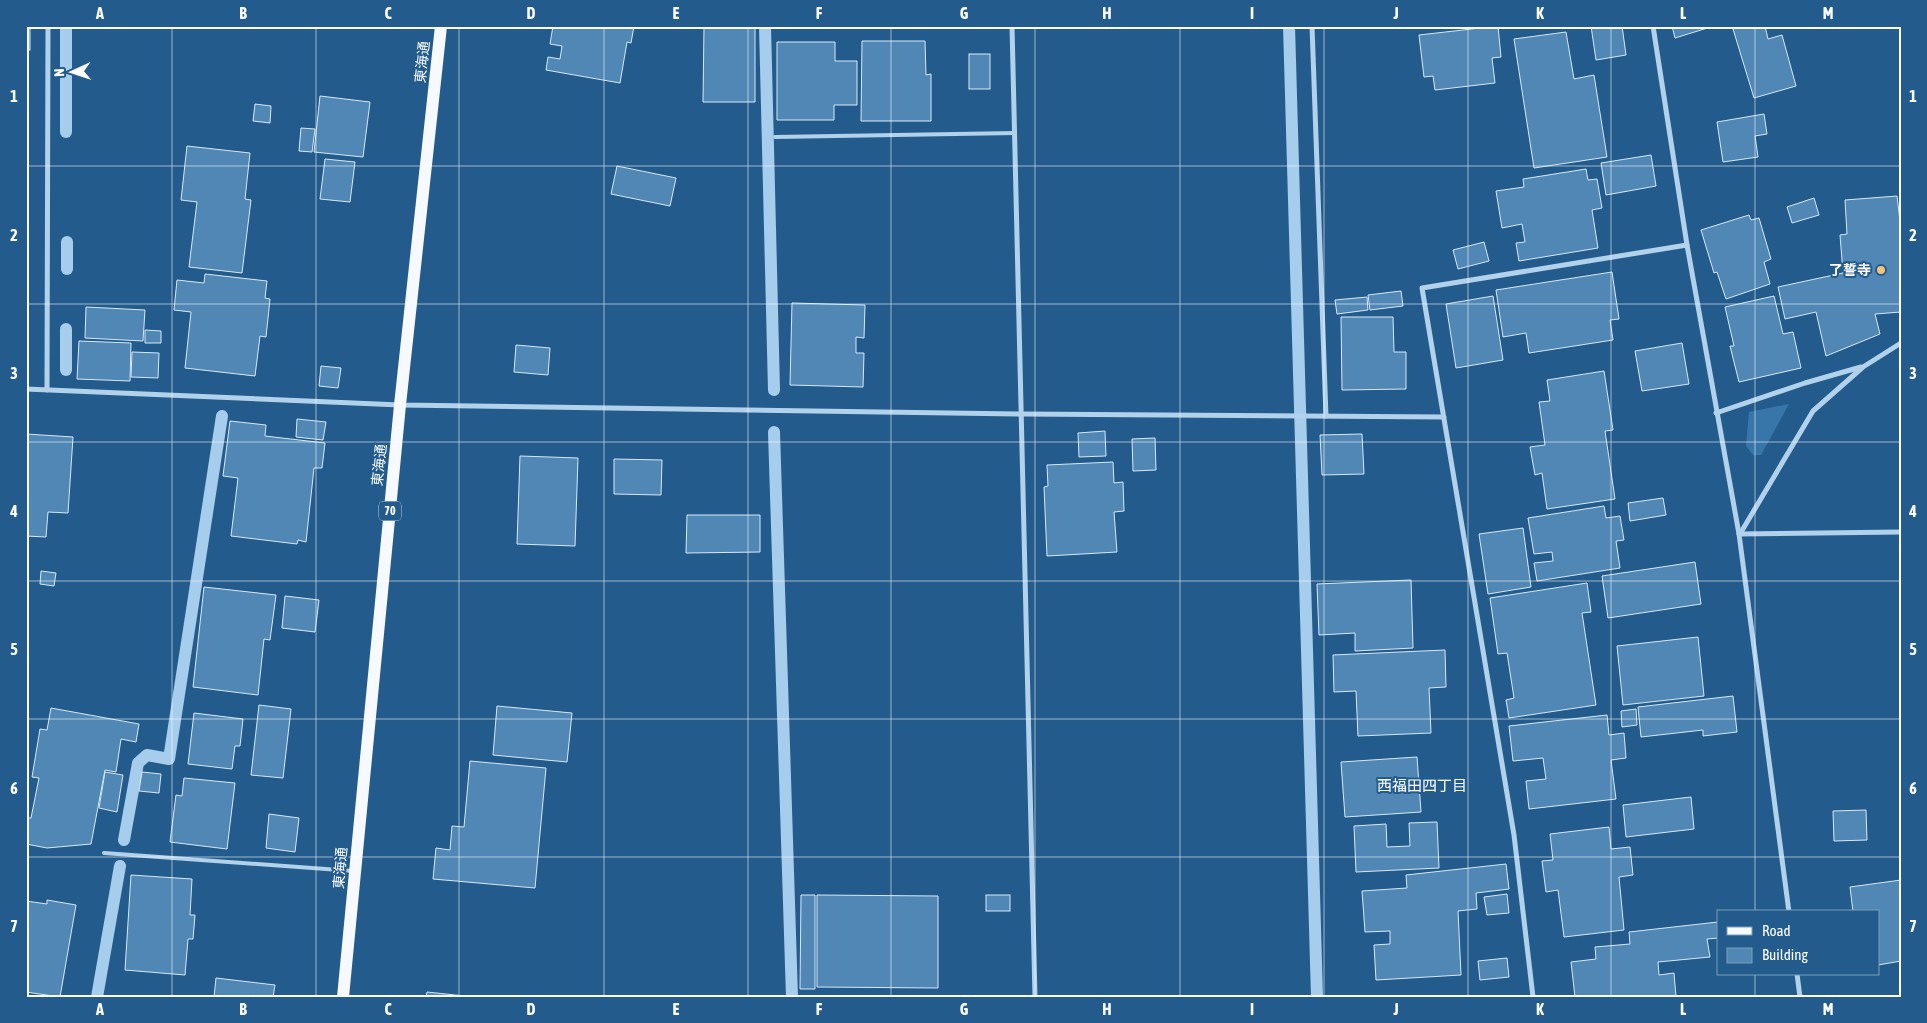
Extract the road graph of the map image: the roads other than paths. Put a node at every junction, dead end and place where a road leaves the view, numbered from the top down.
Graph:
1 (48, 26) edge
2 (441, 26) edge
3 (1012, 26) edge
4 (1312, 26) edge
5 (1653, 26) edge
6 (1015, 133) junction
7 (776, 137) dead end
8 (1687, 245) junction
9 (1901, 343) edge
10 (1863, 367) junction
11 (26, 389) edge
12 (47, 390) junction
13 (400, 405) junction
14 (1716, 413) junction
15 (1022, 414) junction
16 (1326, 416) junction
17 (1444, 417) junction
18 (1901, 532) edge
19 (1739, 534) junction
20 (104, 853) dead end
21 (355, 871) junction
22 (1789, 910) edge
23 (1797, 976) edge
24 (343, 997) edge
25 (1035, 997) edge
26 (1533, 997) edge
27 (1800, 997) edge

1 - 12 street
2 - 13 main road, 東海通 / 70
3 - 6 street
4 - 16 street
5 - 8 street
6 - 7 lane
6 - 15 street
8 - 14 street
8 - 17 street
9 - 10 street
10 - 14 street
10 - 19 street
11 - 12 street
12 - 13 street
13 - 15 street
13 - 21 main road, 東海通 / 70
14 - 19 street
15 - 16 street
15 - 25 street
16 - 17 street
17 - 26 street
18 - 19 street
19 - 22 street
20 - 21 lane
21 - 24 main road, 東海通 / 70
23 - 27 street

